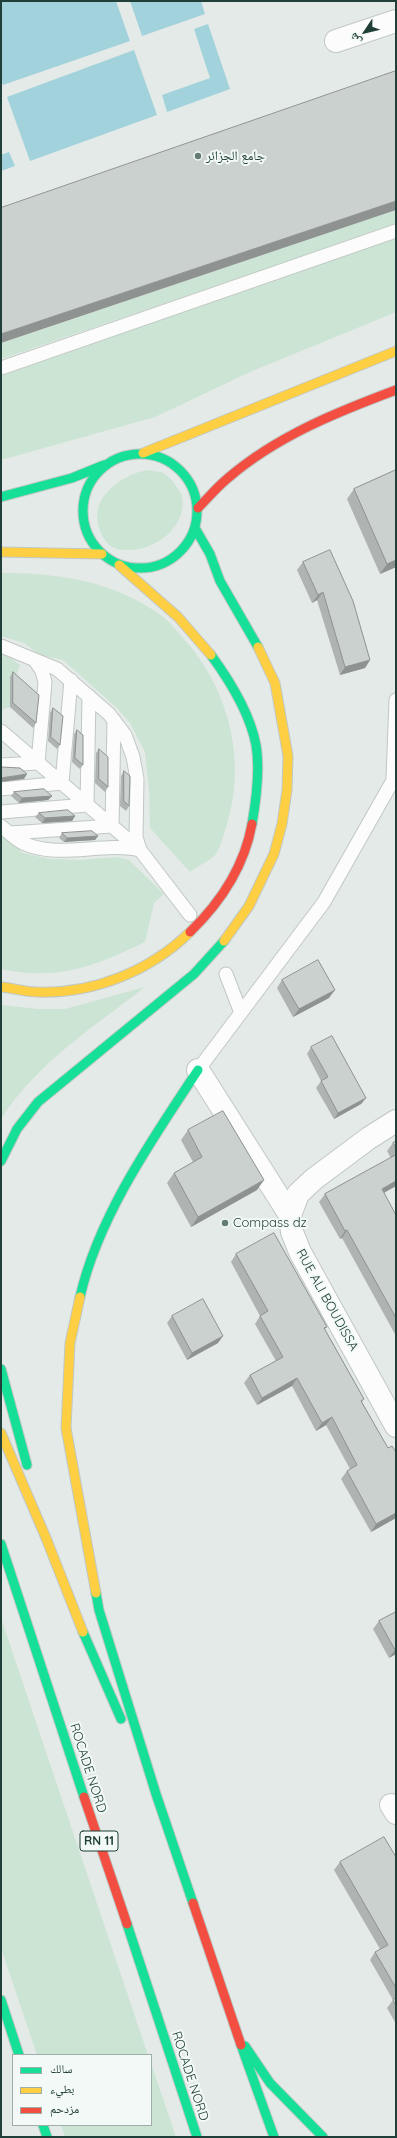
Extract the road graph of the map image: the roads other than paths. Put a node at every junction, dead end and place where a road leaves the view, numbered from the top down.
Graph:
1 (396, 21) edge
2 (336, 41) dead end
3 (396, 231) edge
4 (396, 351) edge
5 (1, 368) edge
6 (396, 390) edge
7 (143, 453) junction
8 (105, 465) junction
9 (1, 497) edge
10 (198, 508) junction
11 (195, 528) junction
12 (1, 552) edge
13 (102, 554) junction
14 (119, 565) junction
15 (1, 646) edge
16 (36, 662) junction
17 (71, 680) junction
18 (89, 696) junction
19 (396, 700) edge
20 (114, 720) junction
21 (1, 731) edge
22 (38, 763) junction
23 (1, 765) edge
24 (394, 777) edge
25 (62, 783) junction
26 (1, 789) edge
27 (87, 805) junction
28 (1, 812) edge
29 (112, 826) junction
30 (5, 829) edge
31 (140, 850) junction
32 (190, 915) dead end
33 (226, 974) dead end
34 (1, 987) edge
35 (241, 1013) junction
36 (198, 1070) junction
37 (396, 1121) edge
38 (1, 1161) edge
39 (290, 1215) junction
40 (1, 1369) edge
41 (396, 1426) edge
42 (1, 1433) edge
43 (46, 1538) junction
44 (1, 1544) edge
45 (156, 1794) junction
46 (1, 2000) edge
47 (231, 2016) junction
48 (20, 2054) edge
49 (43, 2126) edge
50 (47, 2137) edge
51 (197, 2137) edge
52 (274, 2137) edge
53 (323, 2137) edge

1 - 2 street
3 - 5 lane
4 - 7 main road
6 - 10 main road
7 - 8 main road
7 - 10 main road
8 - 9 main road
8 - 13 main road
10 - 11 main road
11 - 14 main road
11 - 38 main road
12 - 13 main road
13 - 14 main road
14 - 34 main road
15 - 16 lane
16 - 17 lane
16 - 22 lane
17 - 18 lane
17 - 25 lane
18 - 20 lane
18 - 27 lane
19 - 24 lane
20 - 29 lane
20 - 31 lane
21 - 22 lane
22 - 23 lane
22 - 25 lane
24 - 35 lane
25 - 26 lane
25 - 27 lane
27 - 28 lane
27 - 29 lane
29 - 30 lane
29 - 31 lane
30 - 31 lane
31 - 32 lane
33 - 35 lane
35 - 36 lane
36 - 39 street
36 - 45 main road
37 - 39 street, RUE ALI BOUDISSA
39 - 41 street, RUE ALI BOUDISSA
40 - 43 main road
42 - 43 main road
43 - 45 main road
44 - 51 main road, ROCADE NORD / RN 11
45 - 47 main road
46 - 48 main road
47 - 52 main road
47 - 53 main road
49 - 50 main road

